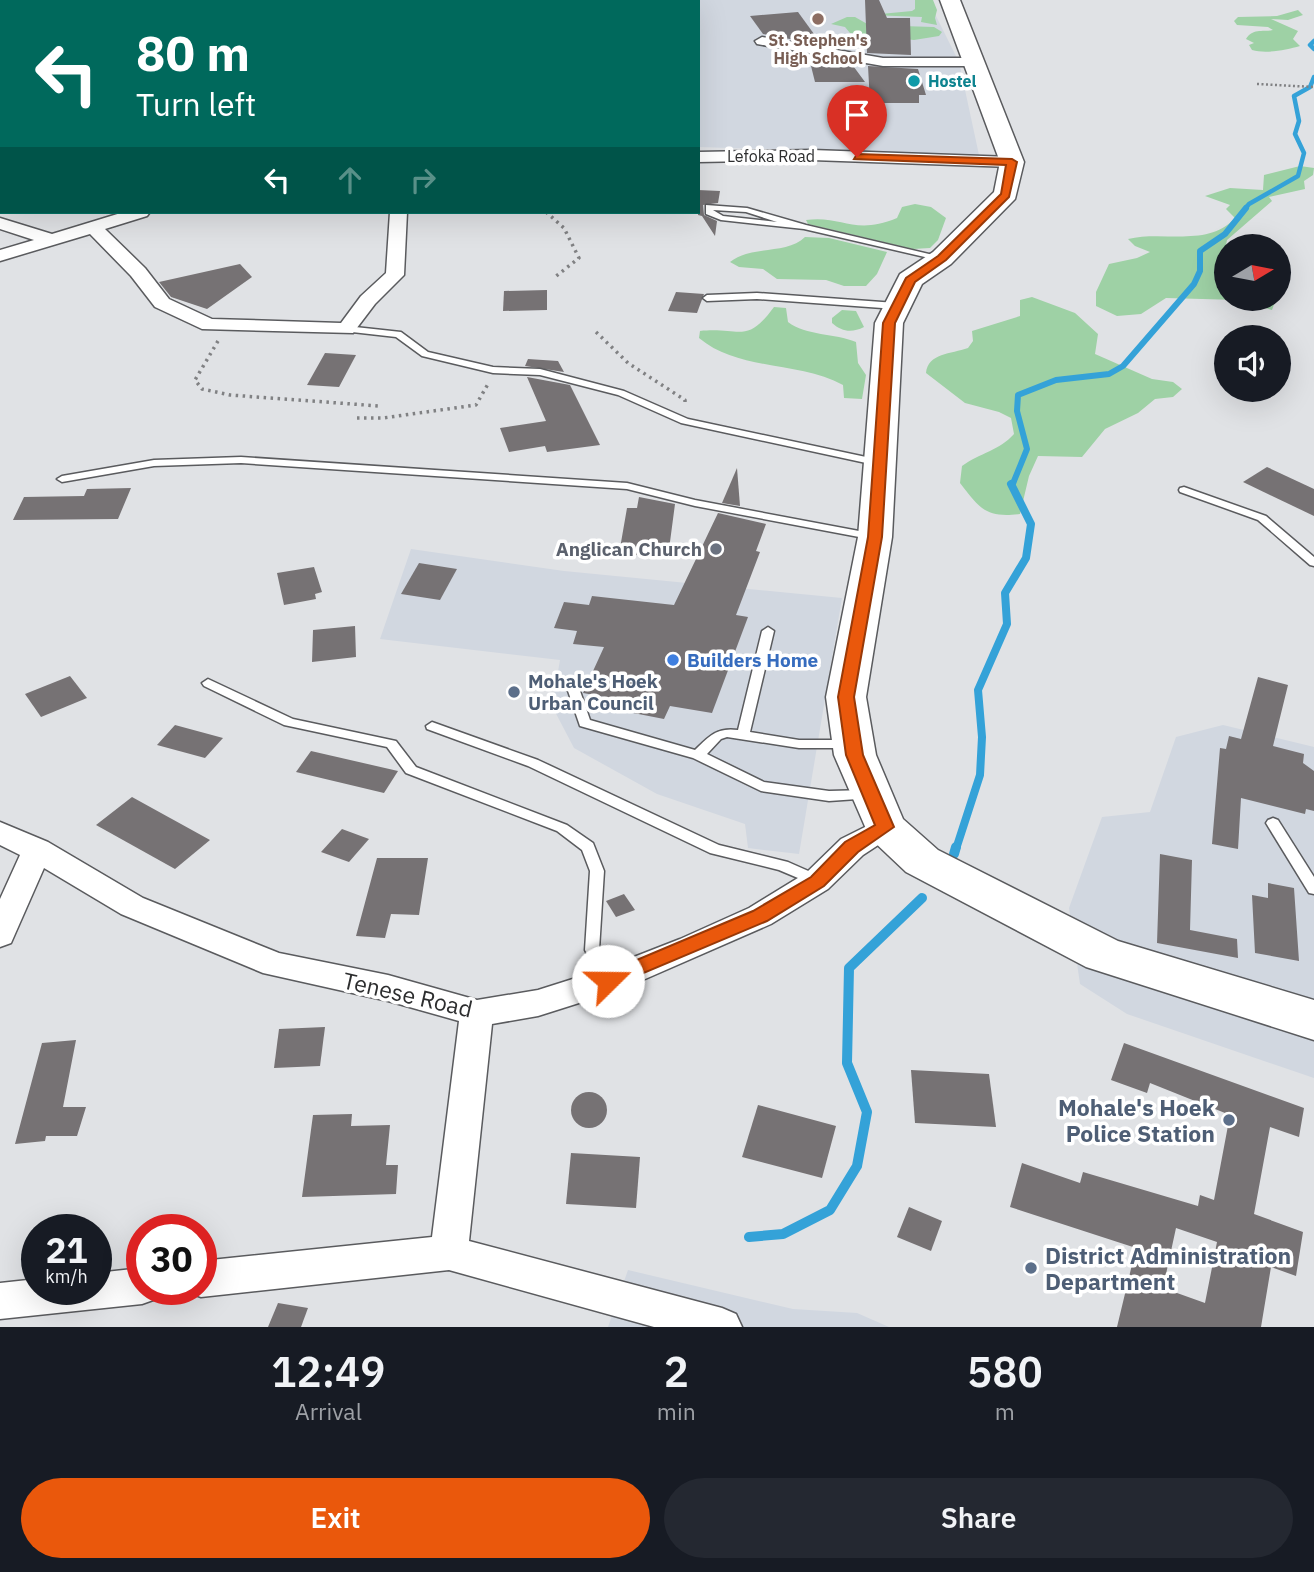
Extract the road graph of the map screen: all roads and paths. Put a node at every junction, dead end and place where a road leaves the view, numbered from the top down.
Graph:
1 (950, 0) edge
2 (762, 41) dead end
3 (976, 62) junction
4 (1257, 84) dead end
5 (1314, 86) edge
6 (700, 157) edge
7 (1012, 162) junction
8 (134, 214) edge
9 (398, 214) edge
10 (548, 214) edge
11 (0, 223) edge
12 (92, 226) junction
13 (804, 227) junction
14 (49, 239) junction
15 (0, 256) edge
16 (942, 258) junction
17 (555, 277) dead end
18 (707, 298) dead end
19 (896, 306) junction
20 (227, 325) junction
21 (346, 330) junction
22 (596, 332) dead end
23 (493, 370) junction
24 (370, 405) junction
25 (379, 406) dead end
26 (358, 418) dead end
27 (369, 418) junction
28 (685, 421) junction
29 (880, 463) junction
30 (62, 479) dead end
31 (1184, 490) dead end
32 (875, 537) junction
33 (1314, 563) edge
34 (768, 631) dead end
35 (208, 683) dead end
36 (573, 688) dead end
37 (432, 726) dead end
38 (743, 735) junction
39 (853, 744) junction
40 (698, 755) junction
41 (871, 794) junction
42 (1273, 823) dead end
43 (885, 827) junction
44 (0, 833) edge
45 (37, 850) junction
46 (817, 881) junction
47 (1314, 889) edge
48 (0, 935) edge
49 (608, 981) junction
50 (477, 1013) junction
51 (1314, 1020) edge
52 (449, 1253) junction
53 (217, 1277) edge
54 (126, 1288) edge
55 (0, 1301) edge
56 (722, 1327) edge

1 - 3 main road
2 - 3 street
3 - 7 main road
4 - 5 path
6 - 7 street, Lefoka Road
7 - 16 main road
8 - 12 street
9 - 21 street
10 - 17 path
11 - 14 street
12 - 14 street
12 - 20 street
13 - 13 lane
13 - 16 lane
14 - 15 street
16 - 19 main road
18 - 19 lane
19 - 29 main road
20 - 21 street
20 - 24 path
21 - 23 lane
22 - 28 path
23 - 27 path
23 - 28 lane
24 - 25 path
24 - 27 path
26 - 27 path
28 - 29 lane
29 - 32 main road
30 - 32 lane
31 - 33 lane
32 - 39 main road
34 - 38 lane
35 - 49 lane
36 - 40 lane
37 - 46 lane
38 - 39 lane
38 - 40 lane
39 - 41 main road
40 - 41 lane
41 - 43 main road
42 - 47 lane
43 - 46 street, Tenese Road
43 - 51 main road
44 - 45 street, Tenese Road
45 - 48 street
45 - 50 street, Tenese Road
46 - 49 street, Tenese Road
49 - 50 street, Tenese Road
50 - 52 street
52 - 53 street
52 - 56 street
54 - 55 street

